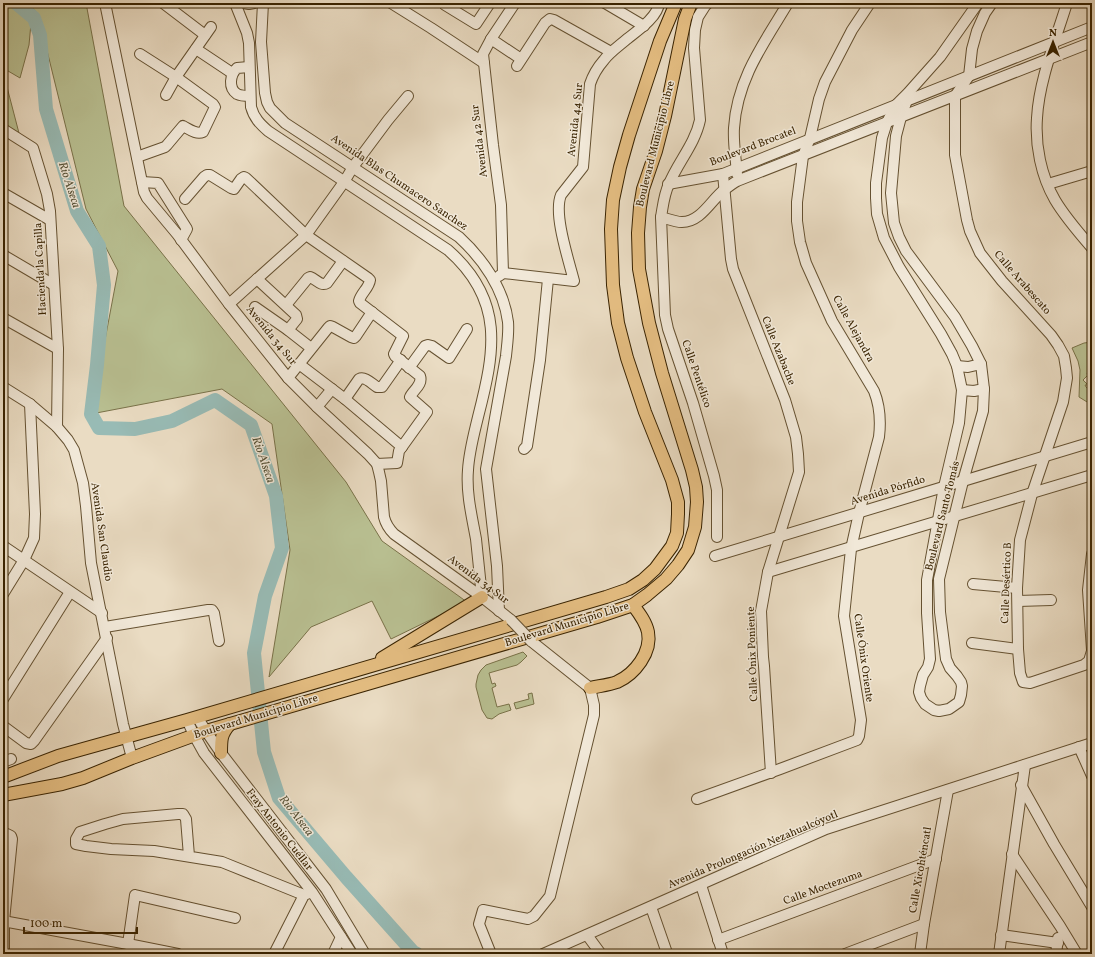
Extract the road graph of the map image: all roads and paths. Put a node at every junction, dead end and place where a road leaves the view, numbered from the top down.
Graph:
1 (105, 3) edge
2 (163, 3) edge
3 (235, 3) edge
4 (243, 3) edge
5 (254, 3) edge
6 (263, 3) edge
7 (391, 3) edge
8 (446, 3) edge
9 (490, 3) edge
10 (515, 3) edge
11 (605, 3) edge
12 (659, 3) edge
13 (676, 3) edge
14 (691, 3) edge
15 (708, 3) edge
16 (788, 3) edge
17 (870, 3) edge
18 (978, 3) edge
19 (992, 3) edge
20 (1067, 3) edge
21 (644, 26) junction
22 (1092, 27) edge
23 (491, 39) junction
24 (1055, 42) junction
25 (1092, 42) edge
26 (196, 49) junction
27 (611, 52) junction
28 (140, 54) dead end
29 (1048, 59) junction
30 (484, 63) junction
31 (249, 67) junction
32 (232, 73) junction
33 (969, 76) junction
34 (176, 77) junction
35 (166, 95) dead end
36 (250, 96) junction
37 (408, 96) dead end
38 (908, 96) junction
39 (955, 96) junction
40 (896, 105) junction
41 (901, 117) junction
42 (887, 122) junction
43 (3, 129) edge
44 (810, 138) junction
45 (803, 156) junction
46 (137, 157) junction
47 (353, 167) junction
48 (736, 167) junction
49 (1092, 171) edge
50 (723, 174) junction
51 (737, 181) junction
52 (142, 182) junction
53 (344, 182) junction
54 (668, 184) junction
55 (1048, 184) junction
56 (724, 190) junction
57 (3, 193) edge
58 (185, 199) dead end
59 (661, 217) junction
60 (50, 220) junction
61 (306, 235) junction
62 (181, 240) junction
63 (1092, 248) edge
64 (3, 255) edge
65 (343, 261) junction
66 (503, 273) junction
67 (257, 279) junction
68 (494, 279) junction
69 (548, 279) junction
70 (54, 285) junction
71 (229, 304) junction
72 (286, 305) junction
73 (254, 307) dead end
74 (372, 312) junction
75 (3, 318) edge
76 (467, 329) dead end
77 (288, 330) junction
78 (311, 348) junction
79 (58, 349) junction
80 (401, 360) junction
81 (299, 364) junction
82 (980, 364) junction
83 (956, 366) junction
84 (409, 368) junction
85 (288, 378) junction
86 (3, 388) edge
87 (332, 389) junction
88 (962, 390) junction
89 (984, 390) junction
90 (345, 399) junction
91 (30, 404) junction
92 (317, 407) junction
93 (57, 427) junction
94 (1092, 442) edge
95 (402, 447) junction
96 (524, 449) dead end
97 (1044, 456) junction
98 (377, 464) junction
99 (468, 469) junction
100 (486, 469) junction
101 (1092, 475) edge
102 (963, 481) junction
103 (944, 487) junction
104 (1032, 494) junction
105 (859, 513) junction
106 (954, 517) junction
107 (937, 522) junction
108 (780, 536) junction
109 (717, 538) dead end
110 (3, 546) edge
111 (851, 548) junction
112 (1092, 554) edge
113 (715, 556) dead end
114 (24, 560) junction
115 (768, 572) junction
116 (973, 584) dead end
117 (1017, 588) junction
118 (70, 592) junction
119 (3, 594) edge
120 (482, 597) junction
121 (1052, 600) dead end
122 (1018, 601) junction
123 (633, 605) junction
124 (499, 611) junction
125 (102, 613) junction
126 (105, 627) junction
127 (107, 638) junction
128 (219, 641) dead end
129 (972, 643) dead end
130 (1018, 649) junction
131 (1092, 650) edge
132 (368, 667) junction
133 (590, 688) junction
134 (3, 699) edge
135 (192, 719) junction
136 (230, 724) junction
137 (3, 726) edge
138 (206, 731) junction
139 (194, 735) junction
140 (127, 737) junction
141 (1092, 742) edge
142 (1079, 747) junction
143 (221, 753) junction
144 (132, 758) junction
145 (1025, 764) junction
146 (770, 773) junction
147 (1092, 776) edge
148 (3, 777) edge
149 (1021, 785) junction
150 (948, 790) junction
151 (3, 795) edge
152 (696, 799) dead end
153 (7, 835) edge
154 (1012, 854) junction
155 (189, 856) junction
156 (936, 859) junction
157 (701, 884) junction
158 (308, 894) junction
159 (650, 907) junction
160 (1092, 908) edge
161 (235, 918) dead end
162 (4, 921) edge
163 (924, 924) junction
164 (1060, 926) junction
165 (587, 935) junction
166 (1001, 935) junction
167 (341, 937) junction
168 (718, 940) junction
169 (1058, 943) junction
170 (128, 944) junction
171 (667, 953) edge
172 (4, 954) edge
173 (178, 954) edge
174 (274, 954) edge
175 (332, 954) edge
176 (352, 954) edge
177 (365, 954) edge
178 (492, 954) edge
179 (543, 954) edge
180 (601, 954) edge
181 (723, 954) edge
182 (845, 954) edge
183 (920, 954) edge
184 (999, 954) edge
185 (1056, 954) edge
186 (1077, 954) edge

1 - 46 street, Avenida 34 Sur
2 - 26 street
3 - 31 street
4 - 5 street
6 - 47 street, Avenida Blas Chumacero Sanchez
7 - 30 street
8 - 9 street
10 - 23 street, Avenida 42 Sur
11 - 21 street
12 - 21 street, Avenida 44 Sur
13 - 132 main road, Boulevard Municipio Libre
14 - 123 main road, Boulevard Municipio Libre
15 - 54 street
16 - 48 street
17 - 44 street, Calle Alejandra
18 - 38 street
19 - 33 street
20 - 24 street
21 - 27 street, Avenida 44 Sur
22 - 24 street
23 - 27 street
23 - 30 street, Avenida 42 Sur
24 - 29 street
24 - 33 street
25 - 29 street
26 - 32 street
26 - 34 street
27 - 69 street, Avenida 44 Sur
28 - 34 street
29 - 39 street
29 - 55 street
30 - 66 street, Avenida 42 Sur
31 - 32 street
31 - 36 street
32 - 36 street
33 - 38 street
33 - 39 street
34 - 35 street
34 - 46 street
36 - 53 street
37 - 47 street
38 - 40 street
38 - 41 street, Boulevard Santo Tomás
39 - 41 street
39 - 97 street, Calle Arabescato
40 - 42 street, Boulevard Santo Tomás
40 - 44 street, Boulevard Brocatel
41 - 42 street
41 - 82 street, Boulevard Santo Tomás
42 - 45 street
42 - 83 street, Boulevard Santo Tomás
43 - 60 street, Hacienda la Capilla
44 - 45 street, Calle Alejandra
44 - 48 street, Boulevard Brocatel
45 - 51 street
45 - 105 street, Calle Alejandra
46 - 52 street, Avenida 34 Sur
47 - 53 street
47 - 68 street, Avenida Blas Chumacero Sanchez
48 - 50 street, Boulevard Brocatel
48 - 51 street
49 - 55 street
50 - 54 street, Boulevard Brocatel
50 - 56 street, Calle Azabache
51 - 56 street
52 - 62 street, Avenida 34 Sur
52 - 62 street
53 - 61 street
53 - 99 street
54 - 59 street
55 - 63 street
56 - 59 street
56 - 108 street, Calle Azabache
57 - 60 street
58 - 61 street
59 - 109 street, Calle Pentélico
60 - 70 street, Hacienda la Capilla
61 - 65 street
61 - 67 street
62 - 71 street, Avenida 34 Sur
64 - 70 street
65 - 72 street
65 - 74 street
66 - 68 street
66 - 69 street
67 - 71 street
67 - 72 street
68 - 100 street, Avenida Blas Chumacero Sanchez
69 - 96 street
70 - 79 street, Hacienda la Capilla
71 - 85 street, Avenida 34 Sur
72 - 77 street
73 - 77 street
74 - 78 street
74 - 80 street
75 - 79 street
76 - 84 street
77 - 78 street
78 - 81 street
79 - 93 street, Hacienda la Capilla
80 - 84 street
80 - 90 street
81 - 85 street
81 - 87 street
82 - 83 street
82 - 89 street, Boulevard Santo Tomás
83 - 88 street, Boulevard Santo Tomás
84 - 95 street
85 - 92 street, Avenida 34 Sur
86 - 91 street, Avenida San Claudio
87 - 90 street
87 - 92 street
88 - 89 street
88 - 103 street, Boulevard Santo Tomás
89 - 102 street, Boulevard Santo Tomás
90 - 95 street
91 - 93 street, Avenida San Claudio
91 - 114 street
92 - 98 street, Avenida 34 Sur
93 - 125 street, Avenida San Claudio
94 - 97 street, Avenida Pórfido
95 - 98 street
97 - 102 street, Avenida Pórfido
97 - 104 street, Calle Desértico B
98 - 120 street, Avenida 34 Sur
99 - 100 street
99 - 120 street
100 - 124 street, Avenida Blas Chumacero Sanchez
101 - 104 street
102 - 103 street, Avenida Pórfido
102 - 106 street, Boulevard Santo Tomás
103 - 105 street, Avenida Pórfido
103 - 107 street, Boulevard Santo Tomás
104 - 106 street
104 - 117 street, Calle Desértico B
105 - 108 street, Avenida Pórfido
105 - 111 street, Calle Ónix Oriente
106 - 107 street
106 - 107 street, Boulevard Santo Tomás
107 - 111 street
108 - 113 street, Avenida Pórfido
108 - 115 street, Calle Ónix Poniente
110 - 114 street
111 - 115 street
111 - 146 street, Calle Ónix Oriente
112 - 131 street
114 - 118 street
114 - 119 street
115 - 146 street, Calle Ónix Poniente
116 - 117 street
117 - 122 street, Calle Desértico B
118 - 125 street
118 - 134 street
120 - 124 street, Avenida 34 Sur
120 - 132 main road
121 - 122 street
122 - 130 street, Calle Desértico B
123 - 133 main road
123 - 136 main road, Boulevard Municipio Libre
124 - 133 street, Avenida 34 Sur, bridge
125 - 126 street, Avenida San Claudio
126 - 127 street, Avenida San Claudio
126 - 128 street
127 - 137 street
127 - 140 street, Avenida San Claudio
129 - 130 street
130 - 131 street, Calle Desértico B
132 - 135 main road, Boulevard Municipio Libre
133 - 178 street
135 - 138 street, Fray Antonio Cuéllar
135 - 139 street, Fray Antonio Cuéllar
135 - 140 main road, Boulevard Municipio Libre
136 - 138 main road, Boulevard Municipio Libre
136 - 143 main road
138 - 139 main road, Boulevard Municipio Libre
138 - 143 street, Fray Antonio Cuéllar
139 - 144 main road, Boulevard Municipio Libre
139 - 158 street, Fray Antonio Cuéllar
140 - 144 street, Avenida San Claudio
140 - 148 main road, Boulevard Municipio Libre
141 - 142 street, Avenida Prolongación Nezahualcóyotl
142 - 145 street, Avenida Prolongación Nezahualcóyotl
142 - 147 street
143 - 177 street, Fray Antonio Cuéllar
144 - 151 main road, Boulevard Municipio Libre
145 - 149 street
145 - 150 street, Avenida Prolongación Nezahualcóyotl
146 - 152 street
149 - 154 street
149 - 160 street
150 - 156 street, Calle Xicohténcatl
150 - 157 street, Avenida Prolongación Nezahualcóyotl
153 - 162 street
154 - 164 street
154 - 166 street
155 - 155 street
155 - 158 street
156 - 163 street, Calle Xicohténcatl
156 - 168 street, Calle Moctezuma
157 - 159 street, Avenida Prolongación Nezahualcóyotl
157 - 168 street
158 - 167 street, Fray Antonio Cuéllar
158 - 174 street
159 - 165 street, Avenida Prolongación Nezahualcóyotl
159 - 171 street
161 - 170 street
162 - 170 street
162 - 172 street
163 - 182 street
163 - 183 street, Calle Xicohténcatl
164 - 169 street
164 - 186 street
165 - 179 street, Avenida Prolongación Nezahualcóyotl
165 - 180 street
166 - 169 street
166 - 184 street
167 - 175 street
167 - 176 street, Fray Antonio Cuéllar
168 - 181 street
169 - 185 street
170 - 173 street

